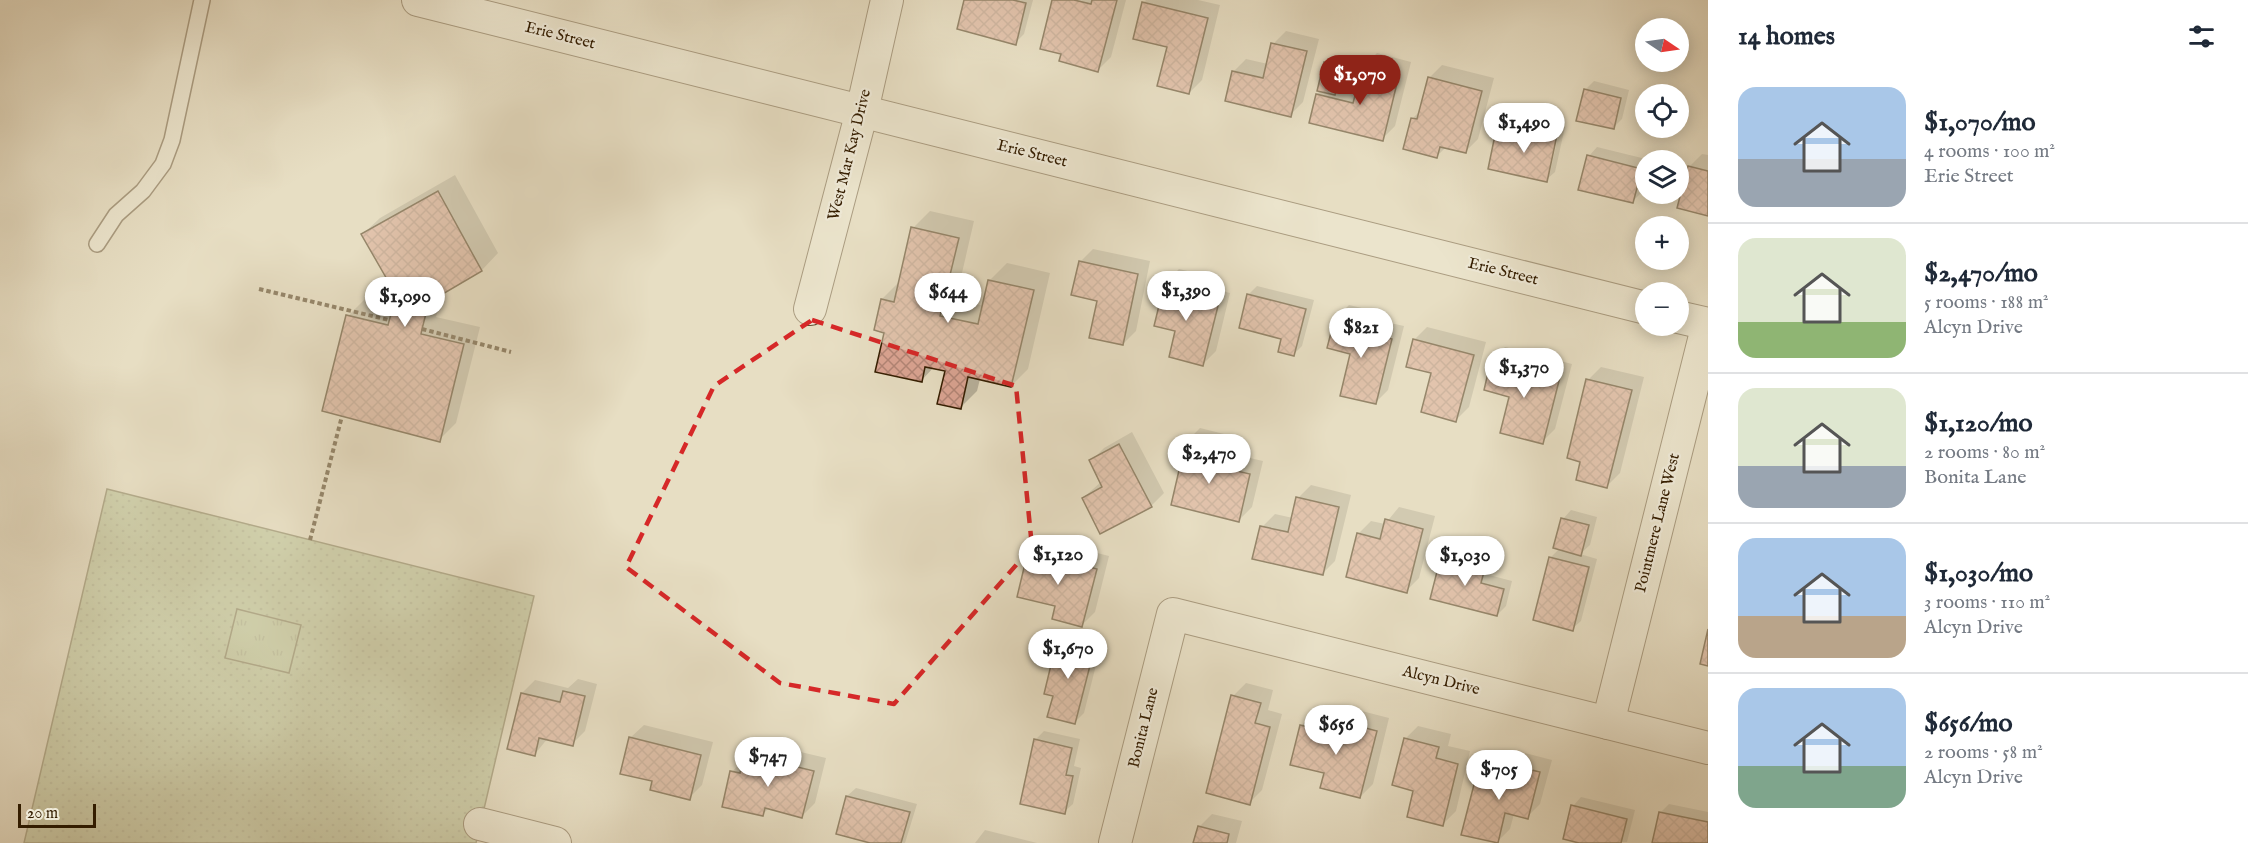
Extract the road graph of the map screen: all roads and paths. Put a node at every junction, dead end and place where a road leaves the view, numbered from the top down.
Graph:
1 (202, 0) edge
2 (418, 0) edge
3 (887, 0) edge
4 (862, 111) junction
5 (97, 244) dead end
6 (259, 289) dead end
7 (1635, 305) edge
8 (810, 309) dead end
9 (1689, 319) edge
10 (390, 320) dead end
11 (1708, 324) edge
12 (422, 329) dead end
13 (511, 352) dead end
14 (342, 416) dead end
15 (310, 540) dead end
16 (1173, 614) joint
17 (1608, 723) junction
18 (1708, 748) edge
19 (480, 824) dead end
20 (555, 843) edge
21 (1115, 843) edge

1 - 5 lane
2 - 4 street, Erie Street
3 - 4 street, West Mar Kay Drive
4 - 7 street, Erie Street
4 - 8 street, West Mar Kay Drive
6 - 10 path
9 - 11 street
11 - 17 street, Pointmere Lane West
12 - 13 path
14 - 15 path
16 - 17 street, Alcyn Drive
16 - 21 street, Bonita Lane
17 - 18 street, Alcyn Drive
19 - 20 street

